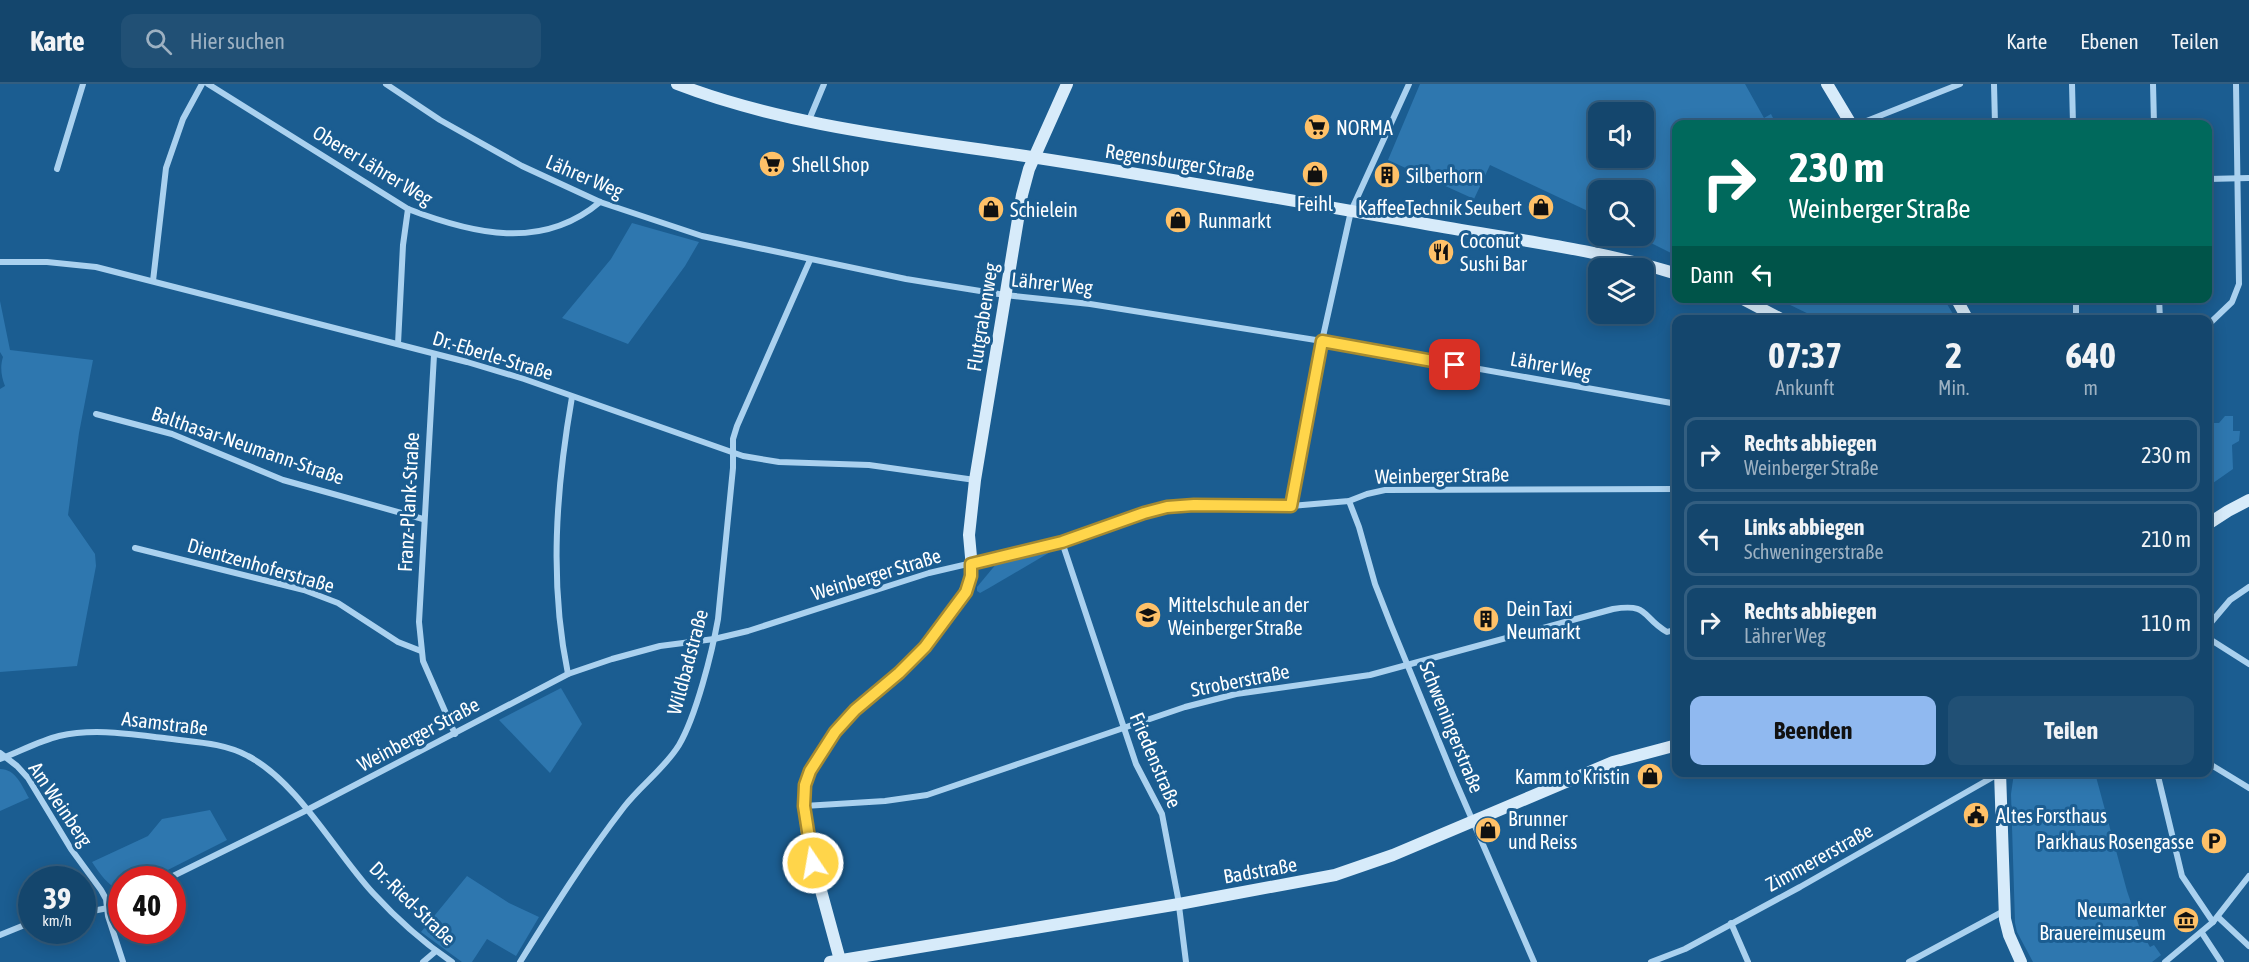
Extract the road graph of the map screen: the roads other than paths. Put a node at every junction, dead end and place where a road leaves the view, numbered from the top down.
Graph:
1 (83, 84) edge
2 (202, 84) edge
3 (208, 84) edge
4 (386, 84) edge
5 (677, 84) edge
6 (824, 84) edge
7 (1067, 84) edge
8 (1409, 84) edge
9 (1827, 84) edge
10 (1960, 84) edge
11 (1994, 84) edge
12 (2072, 84) edge
13 (2153, 84) edge
14 (2236, 84) edge
15 (809, 120) junction
16 (1849, 120) edge
17 (1869, 120) edge
18 (1995, 120) edge
19 (2073, 120) edge
20 (2154, 120) edge
21 (1034, 158) junction
22 (57, 169) dead end
23 (2237, 178) junction
24 (2249, 178) edge
25 (2212, 179) edge
26 (600, 202) junction
27 (408, 209) junction
28 (1351, 211) junction
29 (810, 260) junction
30 (0, 262) edge
31 (1672, 273) edge
32 (153, 281) junction
33 (1005, 295) junction
34 (1751, 303) edge
35 (1774, 315) edge
36 (2212, 321) edge
37 (1322, 341) junction
38 (398, 344) junction
39 (434, 355) junction
40 (572, 397) junction
41 (1672, 403) edge
42 (96, 414) dead end
43 (733, 453) junction
44 (975, 480) junction
45 (1672, 489) edge
46 (2249, 500) edge
47 (1349, 501) junction
48 (1291, 506) junction
49 (2228, 511) junction
50 (2212, 515) edge
51 (423, 519) junction
52 (2212, 521) edge
53 (1062, 542) junction
54 (135, 548) dead end
55 (971, 564) junction
56 (2249, 587) edge
57 (2212, 621) edge
58 (1672, 630) edge
59 (714, 639) junction
60 (2212, 641) edge
61 (421, 651) junction
62 (2249, 664) edge
63 (1409, 665) junction
64 (568, 674) junction
65 (1123, 728) junction
66 (455, 734) junction
67 (1672, 746) edge
68 (2, 757) edge
69 (2212, 765) edge
70 (1993, 777) edge
71 (2000, 777) edge
72 (2158, 777) edge
73 (2249, 788) edge
74 (804, 806) junction
75 (307, 810) junction
76 (1474, 821) junction
77 (186, 870) edge
78 (2249, 876) edge
79 (1179, 904) junction
80 (108, 908) joint
81 (96, 910) edge
82 (2005, 911) junction
83 (2218, 917) junction
84 (2213, 922) junction
85 (1731, 923) junction
86 (18, 928) edge
87 (2202, 933) junction
88 (0, 935) edge
89 (117, 944) edge
90 (2249, 946) edge
91 (436, 951) junction
92 (835, 961) edge
93 (123, 962) edge
94 (423, 962) edge
95 (452, 962) edge
96 (520, 962) edge
97 (1186, 962) edge
98 (1534, 962) edge
99 (1651, 962) edge
100 (1748, 962) edge
101 (1909, 962) edge
102 (2021, 962) edge
103 (2165, 962) edge
104 (2221, 962) edge

1 - 22 street
2 - 32 street
3 - 27 street, Oberer Lährer Weg
4 - 26 street, Lährer Weg
5 - 15 main road, Regensburger Straße
6 - 15 street
7 - 21 main road, Flutgrabenweg
8 - 28 street
9 - 16 main road
10 - 17 street
11 - 18 street
12 - 19 street
13 - 20 street
14 - 23 street
15 - 21 main road, Regensburger Straße
21 - 28 main road, Regensburger Straße
21 - 33 main road, Flutgrabenweg
23 - 24 street
23 - 25 street
23 - 36 street
26 - 27 street, Oberer Lährer Weg
26 - 29 street, Lährer Weg
27 - 38 street
28 - 31 main road, Regensburger Straße
28 - 37 street
29 - 33 street, Lährer Weg
29 - 43 street, Wildbadstraße
30 - 32 street, Dr.-Eberle-Straße
32 - 38 street, Dr.-Eberle-Straße
33 - 37 street, Lährer Weg
33 - 44 main road, Flutgrabenweg
34 - 35 main road
37 - 41 street, Lährer Weg
37 - 48 street
38 - 39 street, Dr.-Eberle-Straße
39 - 40 street, Dr.-Eberle-Straße
39 - 51 street, Franz-Plank-Straße
40 - 43 street, Dr.-Eberle-Straße
40 - 64 street
42 - 51 street, Balthasar-Neumann-Straße
43 - 44 street, Dr.-Eberle-Straße
43 - 59 street, Wildbadstraße
44 - 55 main road, Flutgrabenweg
45 - 47 street, Weinberger Straße
46 - 49 main road
47 - 48 street, Weinberger Straße
47 - 63 street, Schweningerstraße
48 - 53 street, Weinberger Straße
49 - 50 main road
49 - 52 main road
51 - 61 street, Franz-Plank-Straße
53 - 55 street, Weinberger Straße
53 - 65 street, Friedenstraße
54 - 61 street, Dientzenhoferstraße
55 - 59 street, Weinberger Straße
55 - 74 main road, Flutgrabenweg
56 - 57 street
58 - 63 street, Stroberstraße
59 - 64 street, Weinberger Straße
59 - 96 street, Wildbadstraße
60 - 62 street
61 - 66 street
63 - 65 street, Stroberstraße
63 - 76 street, Schweningerstraße
64 - 66 street, Weinberger Straße
65 - 74 street, Stroberstraße
65 - 79 street, Friedenstraße
66 - 75 street, Weinberger Straße
67 - 76 main road, Badstraße
68 - 75 street, Asamstraße
68 - 80 street, Am Weinberg
69 - 73 street
70 - 85 street, Zimmererstraße
71 - 82 main road
72 - 84 street
74 - 92 main road, Flutgrabenweg
75 - 77 street, Weinberger Straße
75 - 91 street, Dr.-Ried-Straße
76 - 79 main road, Badstraße
76 - 98 street, Schweningerstraße
78 - 83 street
79 - 92 main road, Badstraße
79 - 97 street, Friedenstraße
80 - 81 street
82 - 101 street
82 - 102 main road
83 - 84 street
83 - 90 street
84 - 87 street
85 - 99 street, Zimmererstraße
85 - 100 street
86 - 88 street
87 - 103 street
87 - 104 street
89 - 93 street, Am Weinberg
91 - 94 street
91 - 95 street, Dr.-Ried-Straße

